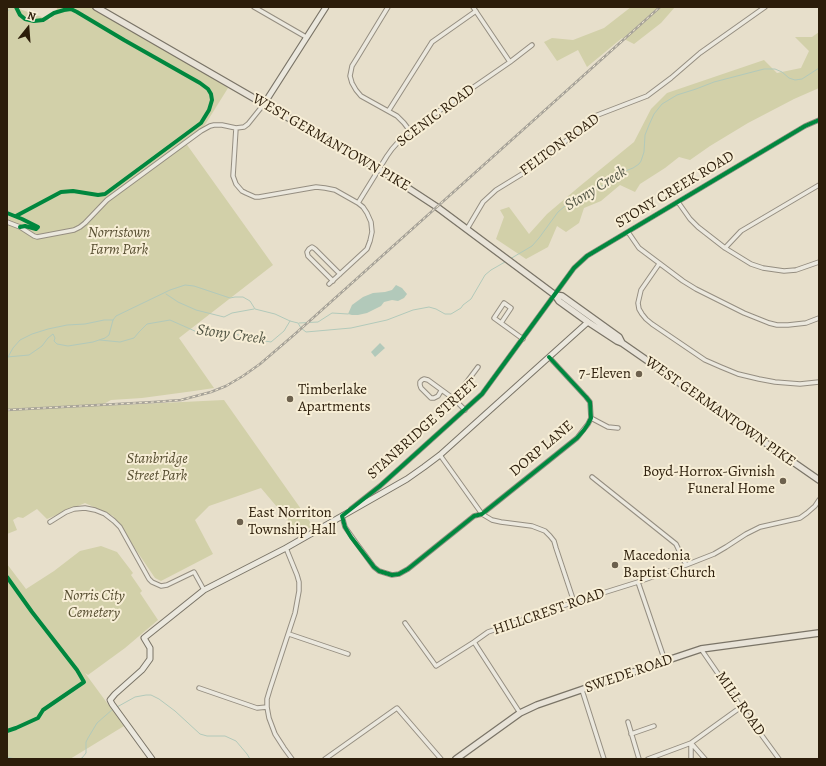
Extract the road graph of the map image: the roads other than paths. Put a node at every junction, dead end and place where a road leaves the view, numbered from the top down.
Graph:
1 (96, 7) edge
2 (254, 7) edge
3 (326, 7) edge
4 (388, 7) edge
5 (473, 7) edge
6 (764, 7) edge
7 (476, 11) junction
8 (306, 37) junction
9 (532, 45) dead end
10 (510, 62) junction
11 (264, 104) junction
12 (389, 110) junction
13 (819, 120) edge
14 (236, 128) junction
15 (410, 131) junction
16 (379, 169) junction
17 (819, 185) edge
18 (678, 202) junction
19 (358, 203) junction
20 (7, 222) edge
21 (467, 229) junction
22 (628, 232) junction
23 (725, 248) junction
24 (819, 262) edge
25 (659, 264) junction
26 (340, 274) junction
27 (555, 295) junction
28 (819, 318) edge
29 (588, 322) junction
30 (501, 323) junction
31 (523, 339) junction
32 (622, 343) junction
33 (549, 357) junction
34 (478, 367) dead end
35 (819, 382) edge
36 (442, 391) junction
37 (454, 399) junction
38 (465, 410) junction
39 (591, 418) junction
40 (618, 428) dead end
41 (440, 454) junction
42 (592, 478) dead end
43 (819, 480) edge
44 (819, 500) edge
45 (482, 514) junction
46 (342, 516) junction
47 (50, 522) dead end
48 (286, 548) junction
49 (686, 565) junction
50 (638, 582) junction
51 (204, 590) junction
52 (574, 602) junction
53 (405, 623) dead end
54 (819, 633) edge
55 (288, 634) junction
56 (474, 642) junction
57 (701, 649) junction
58 (348, 654) dead end
59 (665, 661) junction
60 (199, 688) dead end
61 (582, 690) junction
62 (268, 707) junction
63 (741, 707) junction
64 (520, 713) junction
65 (628, 722) dead end
66 (654, 726) dead end
67 (631, 734) junction
68 (691, 743) junction
69 (152, 759) edge
70 (292, 759) edge
71 (325, 759) edge
72 (441, 759) edge
73 (456, 759) edge
74 (604, 759) edge
75 (639, 759) edge
76 (648, 759) edge
77 (691, 759) edge
78 (705, 759) edge
79 (779, 759) edge

1 - 11 main road, WEST GERMANTOWN PIKE
2 - 8 street
3 - 8 street
4 - 12 street
5 - 7 street
6 - 21 street, FELTON ROAD
7 - 10 street
7 - 12 street
8 - 11 street
9 - 10 street, SCENIC ROAD
10 - 15 street, SCENIC ROAD
11 - 14 street
11 - 16 main road, WEST GERMANTOWN PIKE
12 - 15 street
13 - 18 street, STONY CREEK ROAD
14 - 19 street
14 - 20 street
15 - 16 street, SCENIC ROAD
16 - 19 street, SCENIC ROAD
16 - 21 main road, WEST GERMANTOWN PIKE
17 - 23 street
18 - 22 street, STONY CREEK ROAD
18 - 23 street
19 - 26 street
21 - 27 main road, WEST GERMANTOWN PIKE
22 - 25 street
22 - 27 street, STONY CREEK ROAD
23 - 24 street
25 - 28 street
25 - 35 street
26 - 26 street
27 - 29 main road, WEST GERMANTOWN PIKE
27 - 31 street, STANBRIDGE STREET
27 - 32 main road, WEST GERMANTOWN PIKE
29 - 32 main road, WEST GERMANTOWN PIKE
29 - 33 street, STANBRIDGE STREET
30 - 30 street
30 - 31 street
31 - 38 street, STANBRIDGE STREET
32 - 43 main road, WEST GERMANTOWN PIKE
33 - 39 street, DORP LANE
33 - 41 street, STANBRIDGE STREET
34 - 37 street
36 - 36 street
36 - 37 street
37 - 38 street
38 - 46 street, STANBRIDGE STREET
39 - 40 street
39 - 45 street, DORP LANE
41 - 45 street
41 - 46 street, STANBRIDGE STREET
42 - 49 street
44 - 49 street, HILLCREST ROAD
45 - 46 street, DORP LANE
45 - 52 street
46 - 48 street, STANBRIDGE STREET
47 - 51 street
48 - 51 street, STANBRIDGE STREET
48 - 55 street
49 - 50 street, HILLCREST ROAD
50 - 52 street, HILLCREST ROAD
50 - 59 street
51 - 69 street, STANBRIDGE STREET
52 - 56 street, HILLCREST ROAD
53 - 56 street, HILLCREST ROAD
54 - 57 main road, SWEDE ROAD
55 - 58 street
55 - 62 street
56 - 64 street
57 - 59 main road, SWEDE ROAD
57 - 63 street, MILL ROAD
59 - 61 main road, SWEDE ROAD
60 - 62 street
61 - 64 main road, SWEDE ROAD
61 - 74 street
62 - 70 street
63 - 68 street
63 - 79 street, MILL ROAD
64 - 73 main road, SWEDE ROAD
65 - 67 street
66 - 67 street
67 - 75 street
68 - 76 street
68 - 77 street
68 - 78 street
71 - 72 street

